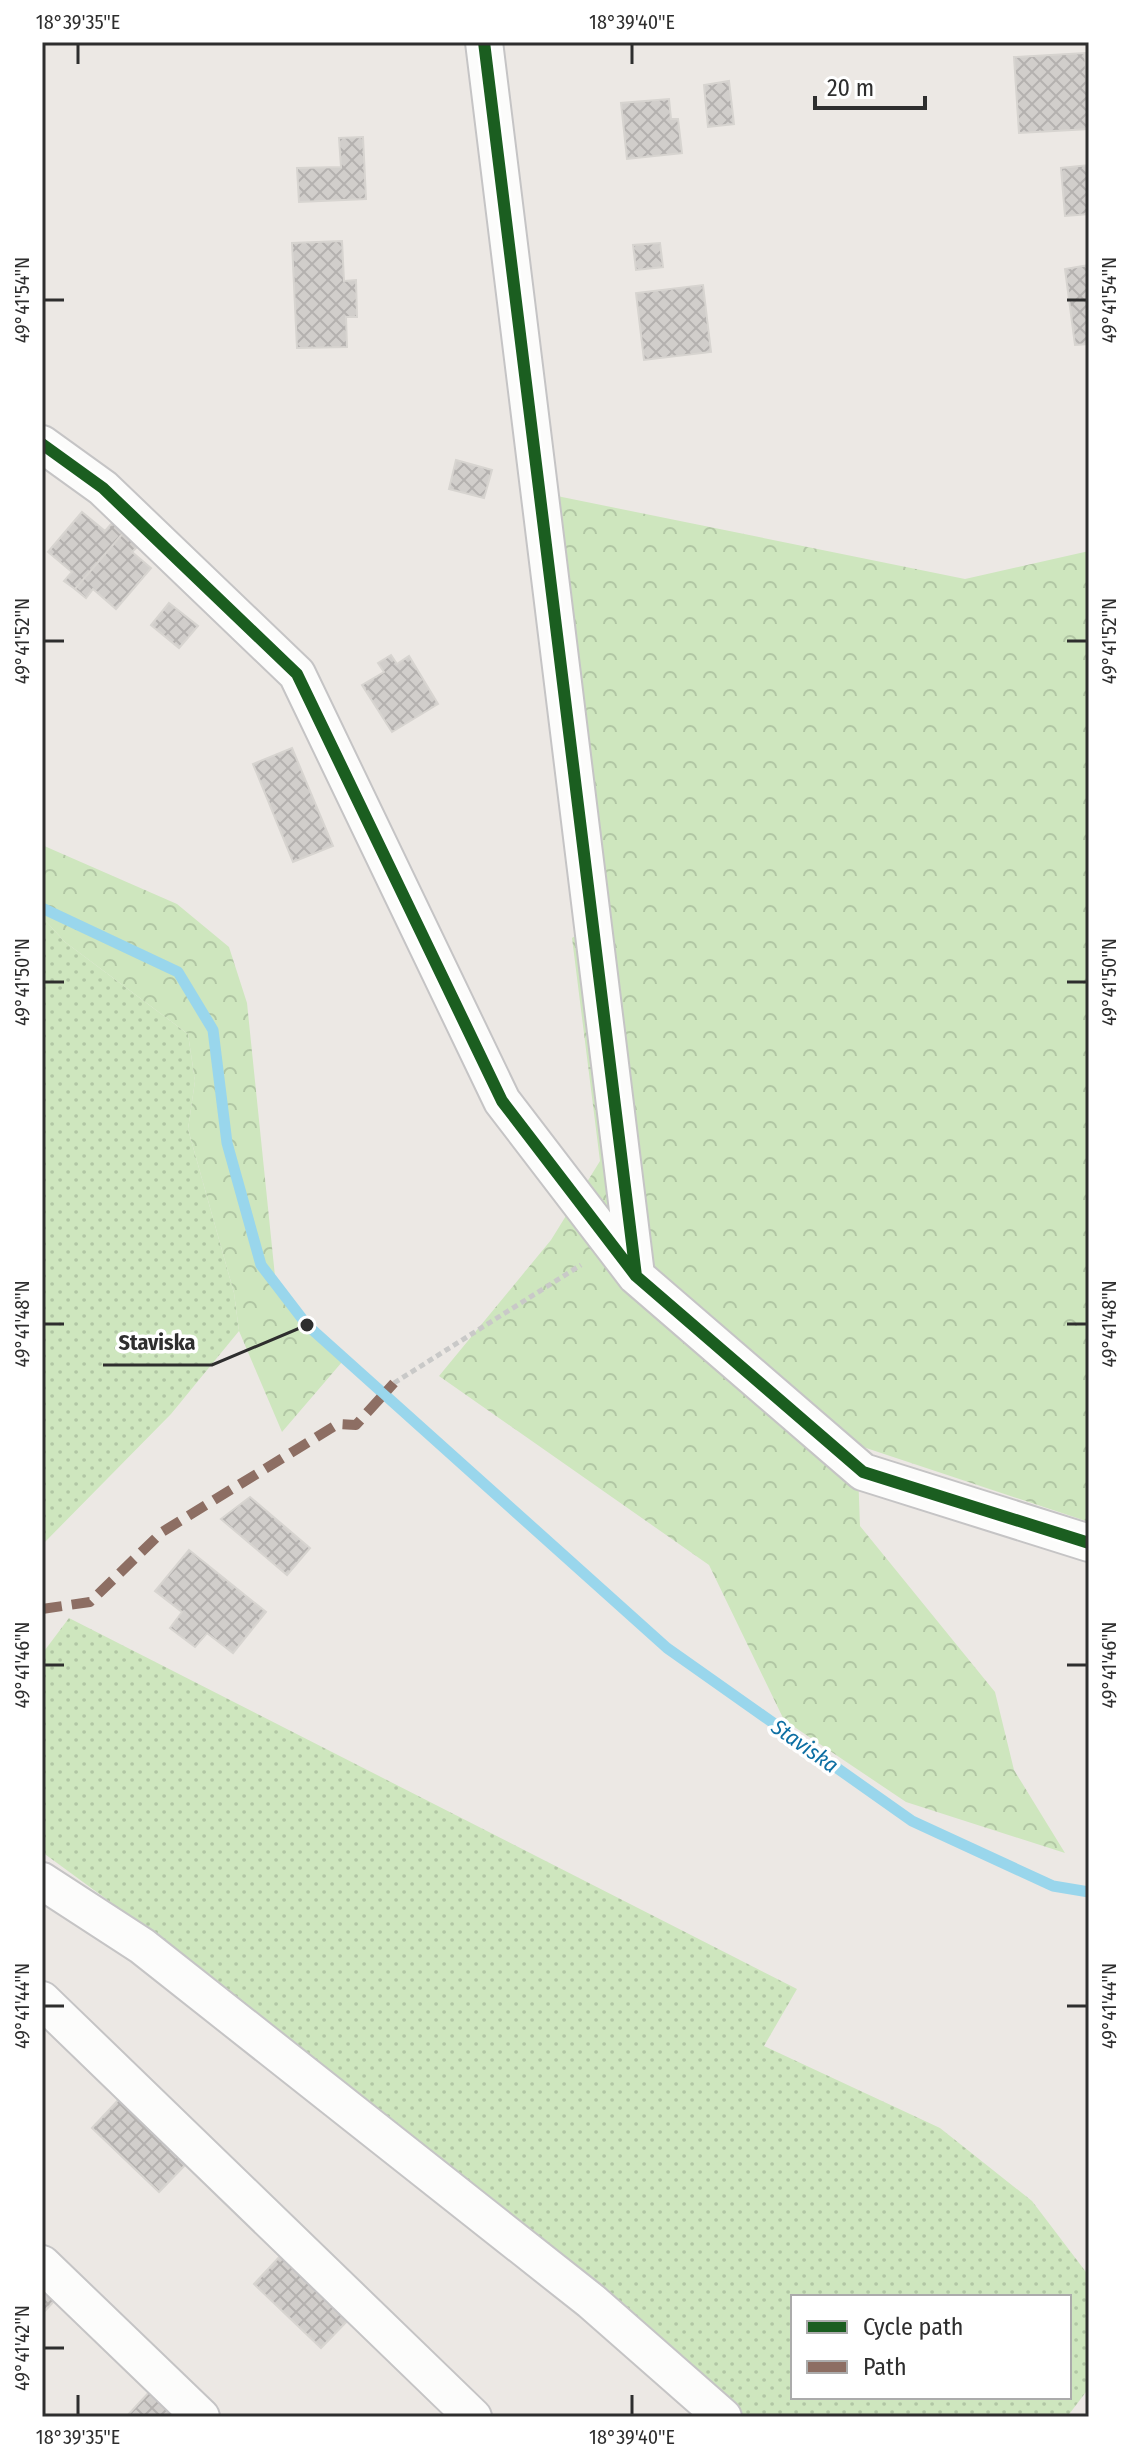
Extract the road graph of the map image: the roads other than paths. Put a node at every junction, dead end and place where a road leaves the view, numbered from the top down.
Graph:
1 (484, 42) edge
2 (42, 444) edge
3 (636, 1276) junction
4 (1089, 1543) edge
5 (42, 1881) edge
6 (42, 2000) edge
7 (42, 2264) edge
8 (201, 2417) edge
9 (473, 2417) edge
10 (723, 2417) edge

1 - 3 street
2 - 3 street
3 - 4 street
5 - 10 street
6 - 9 street
7 - 8 street

